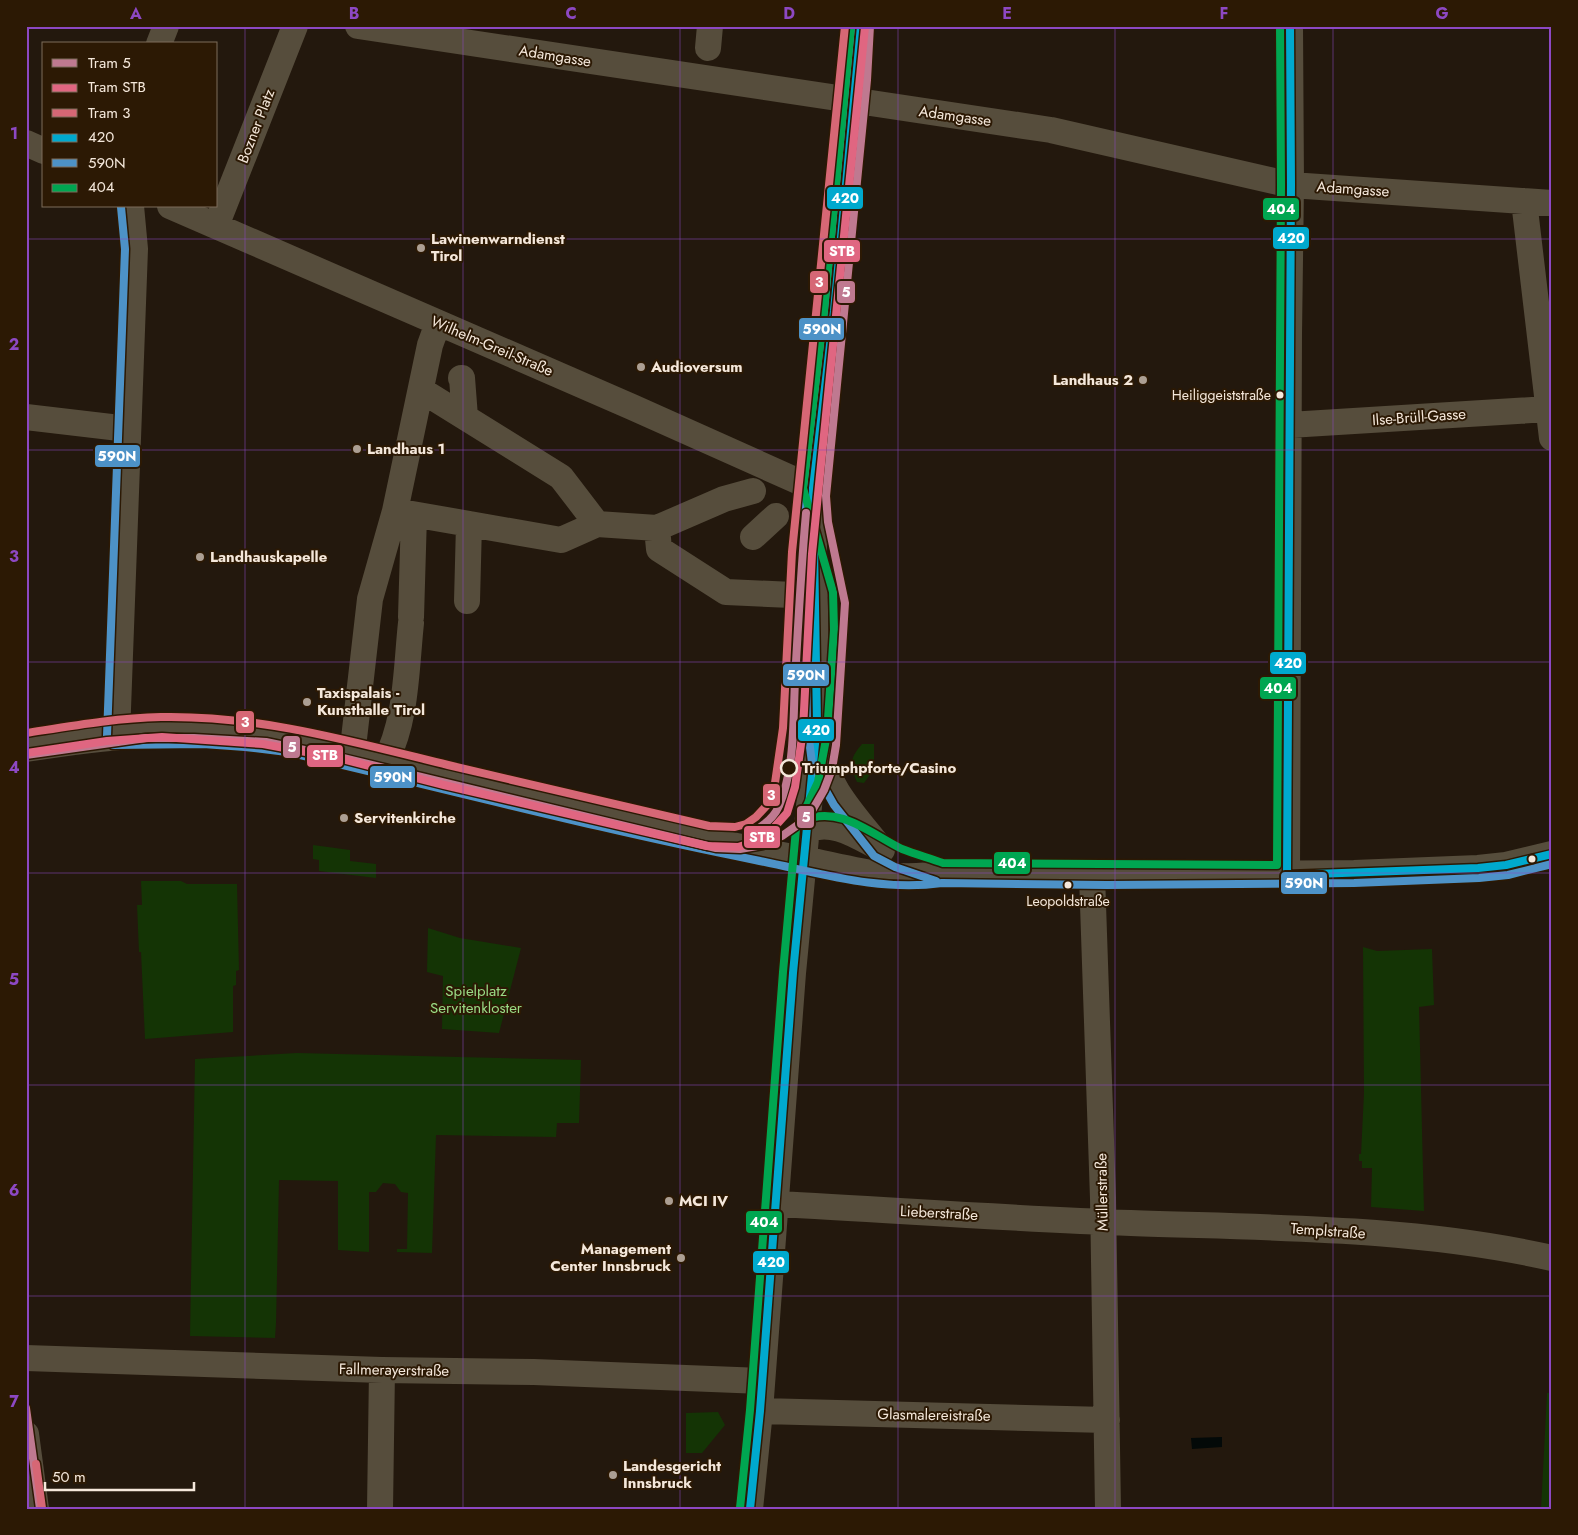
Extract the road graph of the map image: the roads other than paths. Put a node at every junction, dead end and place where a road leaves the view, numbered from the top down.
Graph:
1 (166, 26) edge
2 (295, 26) edge
3 (358, 26) edge
4 (860, 26) edge
5 (1290, 26) edge
6 (456, 34) edge
7 (509, 38) edge
8 (160, 42) edge
9 (853, 101) junction
10 (26, 143) edge
11 (42, 150) edge
12 (1291, 185) junction
13 (1524, 201) junction
14 (1552, 202) edge
15 (131, 208) edge
16 (175, 208) edge
17 (216, 226) junction
18 (438, 323) junction
19 (461, 378) dead end
20 (421, 390) junction
21 (1548, 409) junction
22 (26, 417) edge
23 (464, 417) junction
24 (1289, 425) junction
25 (128, 429) junction
26 (1552, 438) edge
27 (813, 488) junction
28 (753, 491) dead end
29 (405, 513) junction
30 (776, 516) dead end
31 (469, 524) junction
32 (597, 524) junction
33 (656, 528) junction
34 (753, 537) dead end
35 (815, 596) junction
36 (467, 601) dead end
37 (816, 723) junction
38 (117, 736) junction
39 (26, 749) edge
40 (352, 756) junction
41 (384, 764) junction
42 (806, 830) junction
43 (882, 850) junction
44 (1552, 854) edge
45 (803, 860) junction
46 (941, 873) junction
47 (1092, 875) junction
48 (1287, 875) junction
49 (776, 1204) junction
50 (1102, 1222) junction
51 (1552, 1258) edge
52 (26, 1358) edge
53 (382, 1370) junction
54 (762, 1381) junction
55 (760, 1411) junction
56 (1107, 1420) junction
57 (26, 1434) edge
58 (36, 1509) edge
59 (380, 1509) edge
60 (750, 1509) edge
61 (1108, 1509) edge

1 - 8 street
2 - 17 street, Bozner Platz
3 - 6 street, Adamgasse
4 - 9 street
5 - 12 street
6 - 7 street, Adamgasse
7 - 9 street, Adamgasse
9 - 12 street, Adamgasse
9 - 27 street
10 - 11 street
12 - 13 street, Adamgasse
12 - 24 street
13 - 14 street, Adamgasse
13 - 21 street
15 - 25 street
16 - 17 street, Wilhelm-Greil-Straße
17 - 18 street, Wilhelm-Greil-Straße
18 - 20 street
18 - 27 street, Wilhelm-Greil-Straße
19 - 23 street
20 - 23 street
20 - 29 street
21 - 24 street, Ilse-Brüll-Gasse
21 - 26 street
22 - 25 street
23 - 32 street
24 - 48 street
25 - 38 street
27 - 35 street
28 - 33 street
29 - 31 street
29 - 40 street
29 - 41 street
30 - 34 street
31 - 32 street
31 - 36 street
32 - 33 street
33 - 35 street
35 - 37 street
37 - 42 street
37 - 43 street
38 - 39 street
38 - 40 street
40 - 41 street
41 - 45 street
42 - 43 street
42 - 45 street
43 - 46 street
44 - 48 street
45 - 46 street
45 - 49 street
46 - 47 street
47 - 48 street
47 - 50 street, Müllerstraße
49 - 50 street, Lieberstraße
49 - 54 street
50 - 51 street, Templstraße
50 - 56 street, Müllerstraße
52 - 53 street, Fallmerayerstraße
53 - 54 street, Fallmerayerstraße
53 - 59 street
54 - 55 street
55 - 56 street, Glasmalereistraße
55 - 60 street
56 - 61 street, Müllerstraße
57 - 58 street

